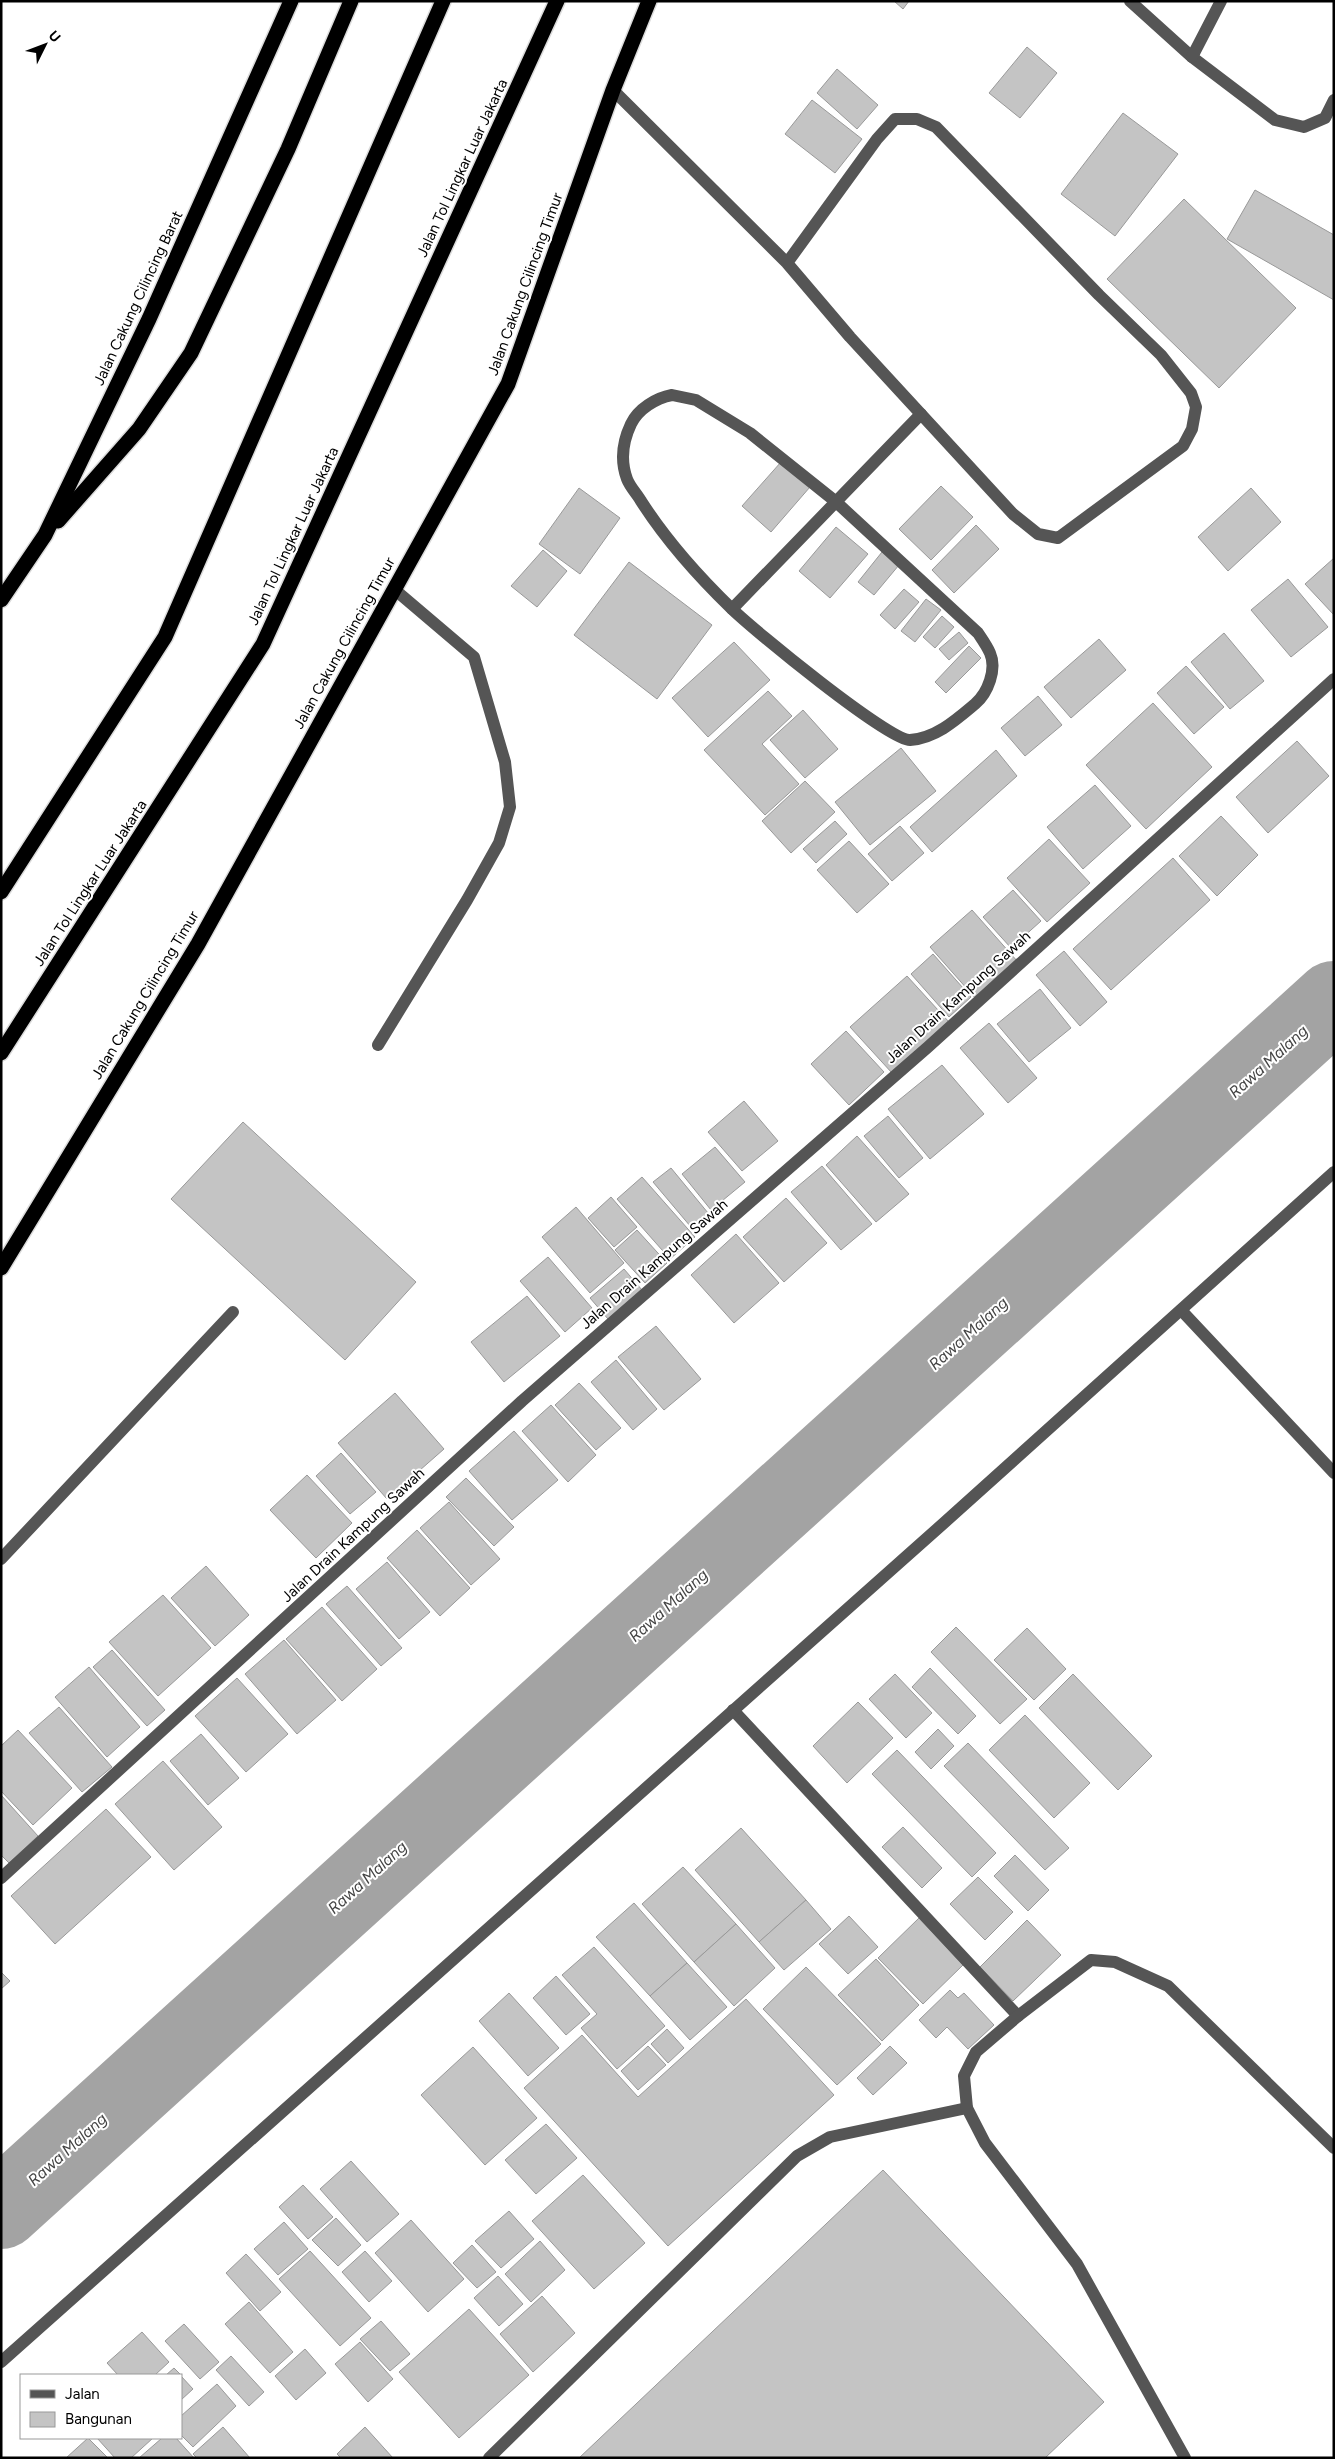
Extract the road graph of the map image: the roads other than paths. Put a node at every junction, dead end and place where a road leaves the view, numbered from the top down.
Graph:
1 (291, 1) edge
2 (352, 1) edge
3 (443, 1) edge
4 (557, 1) edge
5 (650, 1) edge
6 (1130, 1) edge
7 (1221, 1) edge
8 (1192, 57) junction
9 (613, 90) junction
10 (1334, 100) edge
11 (787, 263) junction
12 (922, 414) junction
13 (834, 501) junction
14 (45, 535) junction
15 (394, 589) junction
16 (1, 600) edge
17 (732, 609) junction
18 (1334, 680) edge
19 (1, 892) edge
20 (378, 1045) dead end
21 (1, 1053) edge
22 (1334, 1172) edge
23 (1, 1268) edge
24 (1180, 1310) junction
25 (233, 1312) dead end
26 (1334, 1473) edge
27 (1, 1559) edge
28 (733, 1710) junction
29 (1, 1878) edge
30 (1018, 2016) junction
31 (968, 2108) junction
32 (1334, 2148) edge
33 (1, 2362) edge
34 (489, 2458) edge
35 (1185, 2458) edge

1 - 14 highway, Jalan Cakung Cilincing Barat
2 - 14 highway
3 - 19 highway
4 - 21 highway, Jalan Tol Lingkar Luar Jakarta
5 - 9 highway, Jalan Cakung Cilincing Timur
6 - 8 street
7 - 8 street
8 - 10 street
9 - 11 street
9 - 15 highway, Jalan Cakung Cilincing Timur
11 - 12 street
11 - 12 street
12 - 13 street
13 - 17 street
13 - 17 street
13 - 17 street
14 - 16 highway, Jalan Cakung Cilincing Barat
15 - 20 street
15 - 23 highway, Jalan Cakung Cilincing Timur
18 - 29 street, Jalan Drain Kampung Sawah
22 - 24 street
24 - 26 street
24 - 28 street
25 - 27 street
28 - 30 street
28 - 33 street
30 - 31 street
30 - 32 street
31 - 34 street
31 - 35 street

